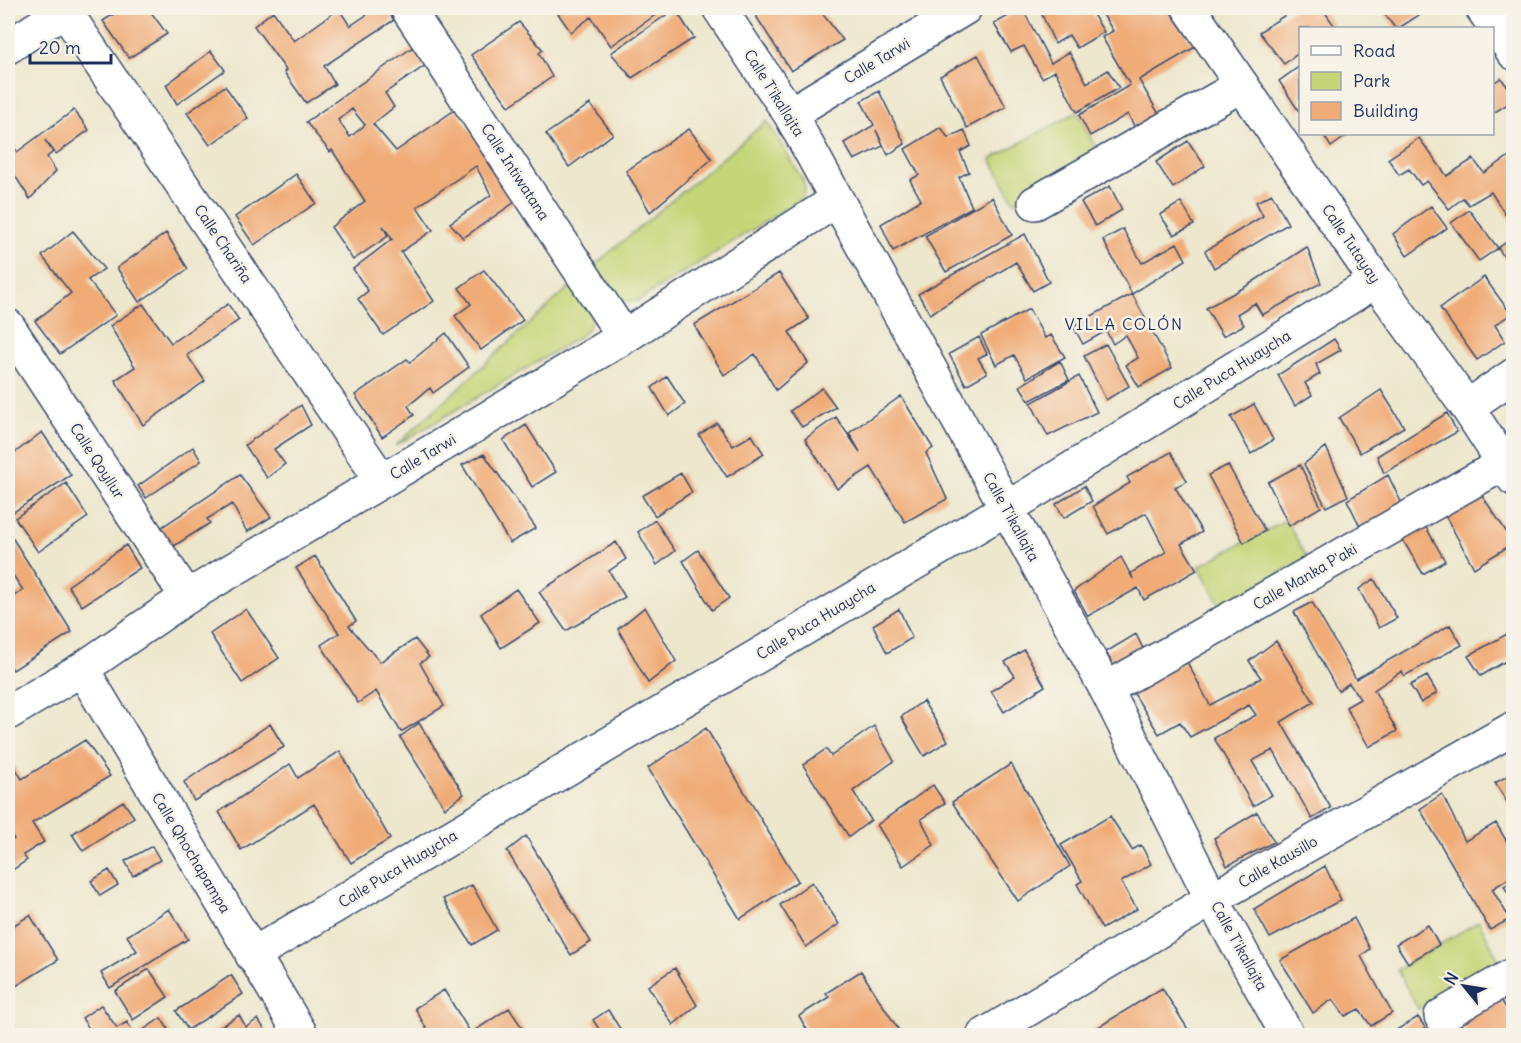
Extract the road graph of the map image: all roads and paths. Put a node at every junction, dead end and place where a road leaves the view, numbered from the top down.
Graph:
1 (65, 8) edge
2 (407, 8) edge
3 (719, 8) edge
4 (965, 8) edge
5 (1189, 8) edge
6 (1482, 8) edge
7 (8, 47) edge
8 (1514, 53) edge
9 (1242, 85) junction
10 (790, 114) junction
11 (837, 200) junction
12 (1035, 203) dead end
13 (1376, 281) junction
14 (8, 326) edge
15 (624, 336) junction
16 (1514, 375) edge
17 (1467, 407) junction
18 (1508, 472) edge
19 (382, 481) junction
20 (1006, 509) junction
21 (187, 597) junction
22 (82, 669) junction
23 (1106, 689) junction
24 (8, 713) edge
25 (1514, 728) edge
26 (1212, 899) junction
27 (252, 955) junction
28 (1514, 974) edge
29 (1441, 1016) dead end
30 (302, 1035) edge
31 (983, 1035) edge
32 (1288, 1035) edge

1 - 7 street
1 - 19 street, Calle Chariña
2 - 15 street, Calle Intiwatana
3 - 10 street, Calle T'ikallajta
4 - 10 street, Calle Tarwi
5 - 9 street, Calle Tutayay
6 - 8 street
9 - 12 street
9 - 13 street, Calle Tutayay
10 - 11 street, Calle T'ikallajta
11 - 15 street, Calle Tarwi
11 - 20 street, Calle T'ikallajta
13 - 17 street, Calle Tutayay
13 - 20 street, Calle Puca Huaycha
14 - 21 street, Calle Qoyllur
15 - 19 street, Calle Tarwi
16 - 17 street
17 - 18 street, Calle Tutayay
18 - 23 street, Calle Manka P'aki
19 - 21 street, Calle Tarwi
20 - 23 street, Calle T'ikallajta
20 - 27 street, Calle Puca Huaycha
21 - 22 street, Calle Tarwi
22 - 24 street, Calle Tarwi
22 - 27 street, Calle Qhochapampa
23 - 26 street, Calle T'ikallajta
25 - 26 street, Calle Kausillo
26 - 31 street, Calle Kausillo
26 - 32 street, Calle T'ikallajta
27 - 30 street, Calle Qhochapampa
28 - 29 street

